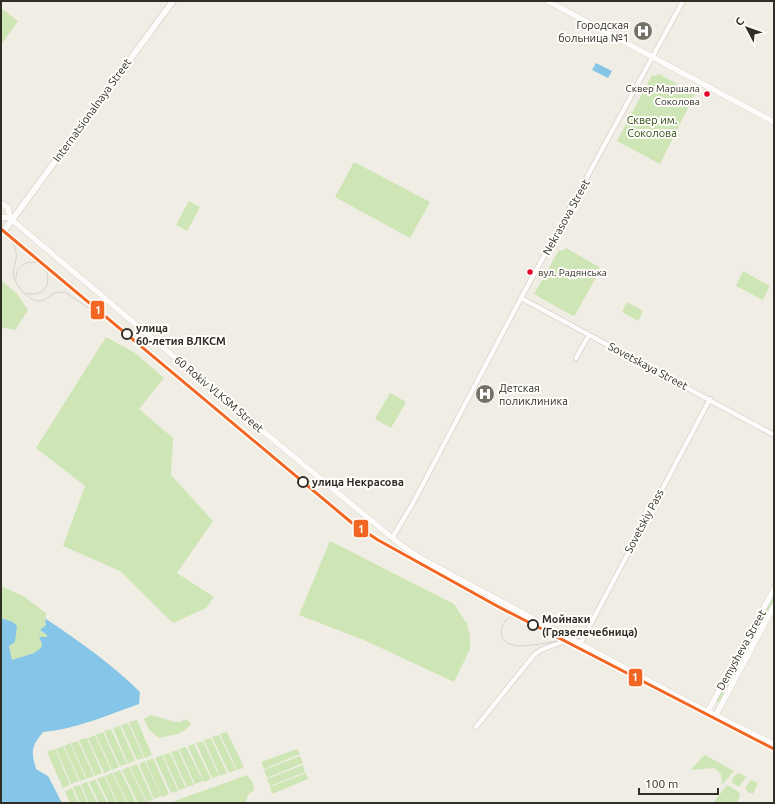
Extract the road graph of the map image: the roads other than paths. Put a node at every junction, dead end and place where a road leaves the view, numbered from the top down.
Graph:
1 (173, 1) edge
2 (548, 1) edge
3 (682, 1) edge
4 (652, 56) junction
5 (774, 122) edge
6 (1, 203) edge
7 (1, 217) edge
8 (11, 219) junction
9 (1, 236) edge
10 (521, 298) junction
11 (589, 335) junction
12 (576, 358) dead end
13 (710, 399) junction
14 (774, 435) edge
15 (392, 538) junction
16 (774, 589) edge
17 (774, 606) edge
18 (570, 639) junction
19 (580, 644) junction
20 (743, 646) junction
21 (750, 650) junction
22 (708, 711) junction
23 (716, 715) junction
24 (476, 727) dead end
25 (774, 744) edge

1 - 8 main road, Internatsionalnaya Street
2 - 4 street
3 - 4 street, Nekrasova Street
4 - 5 street
4 - 10 street, Nekrasova Street
6 - 8 street, 60 Rokiv VLKSM Street
7 - 8 street
8 - 9 main road, Internatsionalnaya Street
8 - 15 street, 60 Rokiv VLKSM Street
10 - 11 street, Sovetskaya Street
10 - 15 street, Nekrasova Street
11 - 12 street
11 - 13 street, Sovetskaya Street
13 - 14 street, Sovetskaya Street
13 - 19 street, Sovetskiy Pass
15 - 18 street, 60 Rokiv VLKSM Street
16 - 20 street, Demysheva Street
17 - 21 street, Demysheva Street
18 - 19 street, 60 Rokiv VLKSM Street
18 - 24 street
19 - 22 street, 60 Rokiv VLKSM Street
20 - 21 street
20 - 22 street, Demysheva Street
21 - 23 street, Demysheva Street
22 - 23 street, 60 Rokiv VLKSM Street
23 - 25 street, 60 Rokiv VLKSM Street

